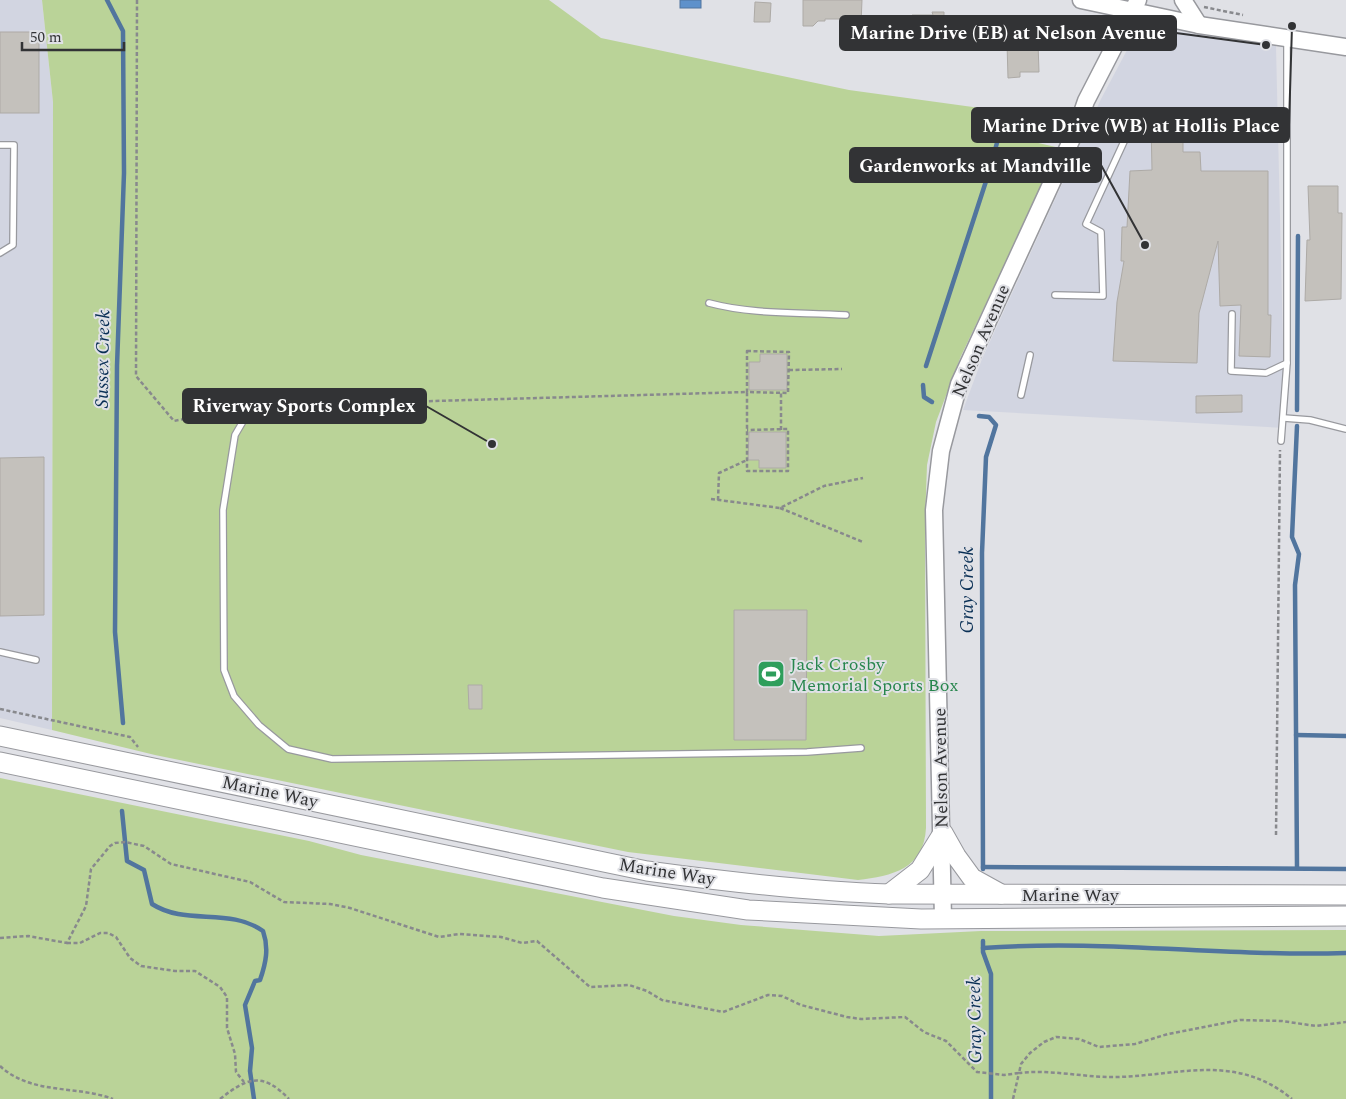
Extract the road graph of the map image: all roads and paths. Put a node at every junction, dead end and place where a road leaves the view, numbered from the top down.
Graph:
1 (137, 0) edge
2 (1081, 0) edge
3 (1183, 0) edge
4 (1135, 6) edge
5 (1199, 25) junction
6 (1287, 38) junction
7 (1346, 47) edge
8 (1133, 122) dead end
9 (0, 145) edge
10 (0, 253) edge
11 (1055, 295) dead end
12 (709, 303) dead end
13 (1232, 314) dead end
14 (846, 315) dead end
15 (1030, 355) dead end
16 (1287, 363) junction
17 (842, 369) dead end
18 (788, 370) junction
19 (747, 392) junction
20 (782, 393) junction
21 (1021, 395) dead end
22 (252, 406) junction
23 (1284, 418) junction
24 (1346, 429) edge
25 (747, 430) junction
26 (781, 430) junction
27 (1280, 441) joint
28 (747, 460) junction
29 (863, 478) dead end
30 (711, 499) dead end
31 (718, 500) junction
32 (780, 508) junction
33 (863, 542) dead end
34 (0, 652) edge
35 (36, 660) dead end
36 (0, 709) edge
37 (0, 736) edge
38 (130, 737) dead end
39 (862, 748) dead end
40 (0, 762) edge
41 (943, 833) junction
42 (1276, 836) dead end
43 (890, 894) junction
44 (943, 894) junction
45 (1003, 895) junction
46 (1346, 895) edge
47 (1346, 916) edge
48 (943, 919) junction
49 (0, 938) edge
50 (67, 943) junction
51 (1346, 1022) edge
52 (0, 1066) edge
53 (1019, 1073) junction
54 (246, 1081) junction
55 (113, 1099) edge
56 (220, 1099) edge
57 (289, 1099) edge
58 (1013, 1099) edge
59 (1292, 1099) edge

1 - 22 path
2 - 4 street
3 - 5 street
4 - 5 street
4 - 41 street, Nelson Avenue
5 - 6 street
6 - 7 street
6 - 16 lane
8 - 11 lane
9 - 10 lane
12 - 14 lane
13 - 16 lane
15 - 21 lane
16 - 23 lane
17 - 18 path
18 - 19 path
18 - 20 path
19 - 20 path
19 - 22 path
19 - 25 path
20 - 26 path
22 - 39 lane
23 - 24 lane
23 - 27 lane
25 - 26 path
25 - 28 path
26 - 28 path
27 - 42 path
28 - 31 path
29 - 32 path
30 - 31 path
31 - 32 path
32 - 33 path
34 - 35 lane
36 - 38 path
37 - 43 main road, Marine Way
40 - 48 main road, Marine Way
41 - 43 main road
41 - 44 street, Nelson Avenue
41 - 45 main road
43 - 44 main road, Marine Way
44 - 45 main road, Marine Way
44 - 48 street, Nelson Avenue
45 - 46 main road, Marine Way
47 - 48 main road, Marine Way
49 - 50 path
50 - 53 path
50 - 54 path
51 - 53 path
52 - 55 path
53 - 58 path
53 - 59 path
54 - 56 path
54 - 57 path

